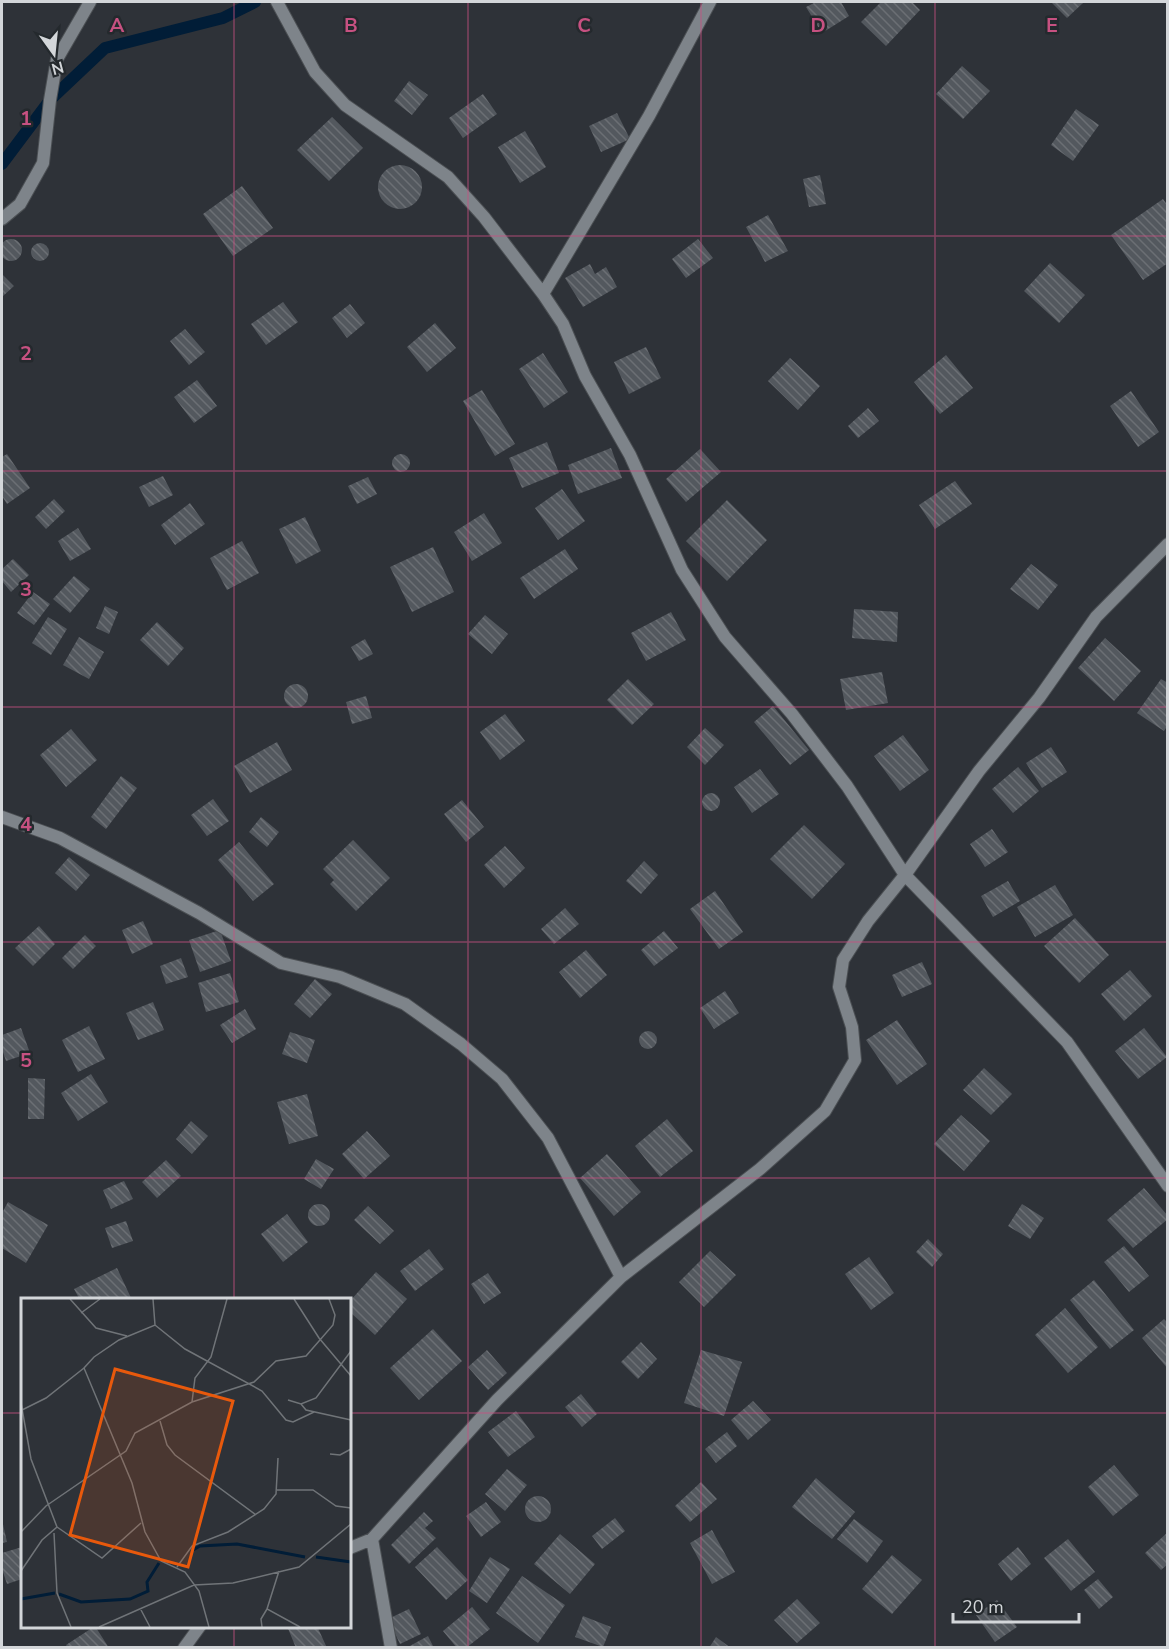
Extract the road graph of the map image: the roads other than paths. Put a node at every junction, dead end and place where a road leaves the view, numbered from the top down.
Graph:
1 (90, 2) edge
2 (277, 2) edge
3 (710, 2) edge
4 (2, 219) edge
5 (543, 294) junction
6 (1167, 544) edge
7 (2, 816) edge
8 (905, 875) junction
9 (1167, 1186) edge
10 (621, 1277) junction
11 (372, 1539) junction
12 (351, 1548) edge
13 (198, 1628) edge
14 (183, 1647) edge
15 (391, 1647) edge

1 - 4 street
2 - 5 street
3 - 5 street
5 - 8 street
6 - 8 street
7 - 10 street
8 - 9 street
8 - 10 street
10 - 11 street
11 - 12 street
11 - 15 street
13 - 14 street

